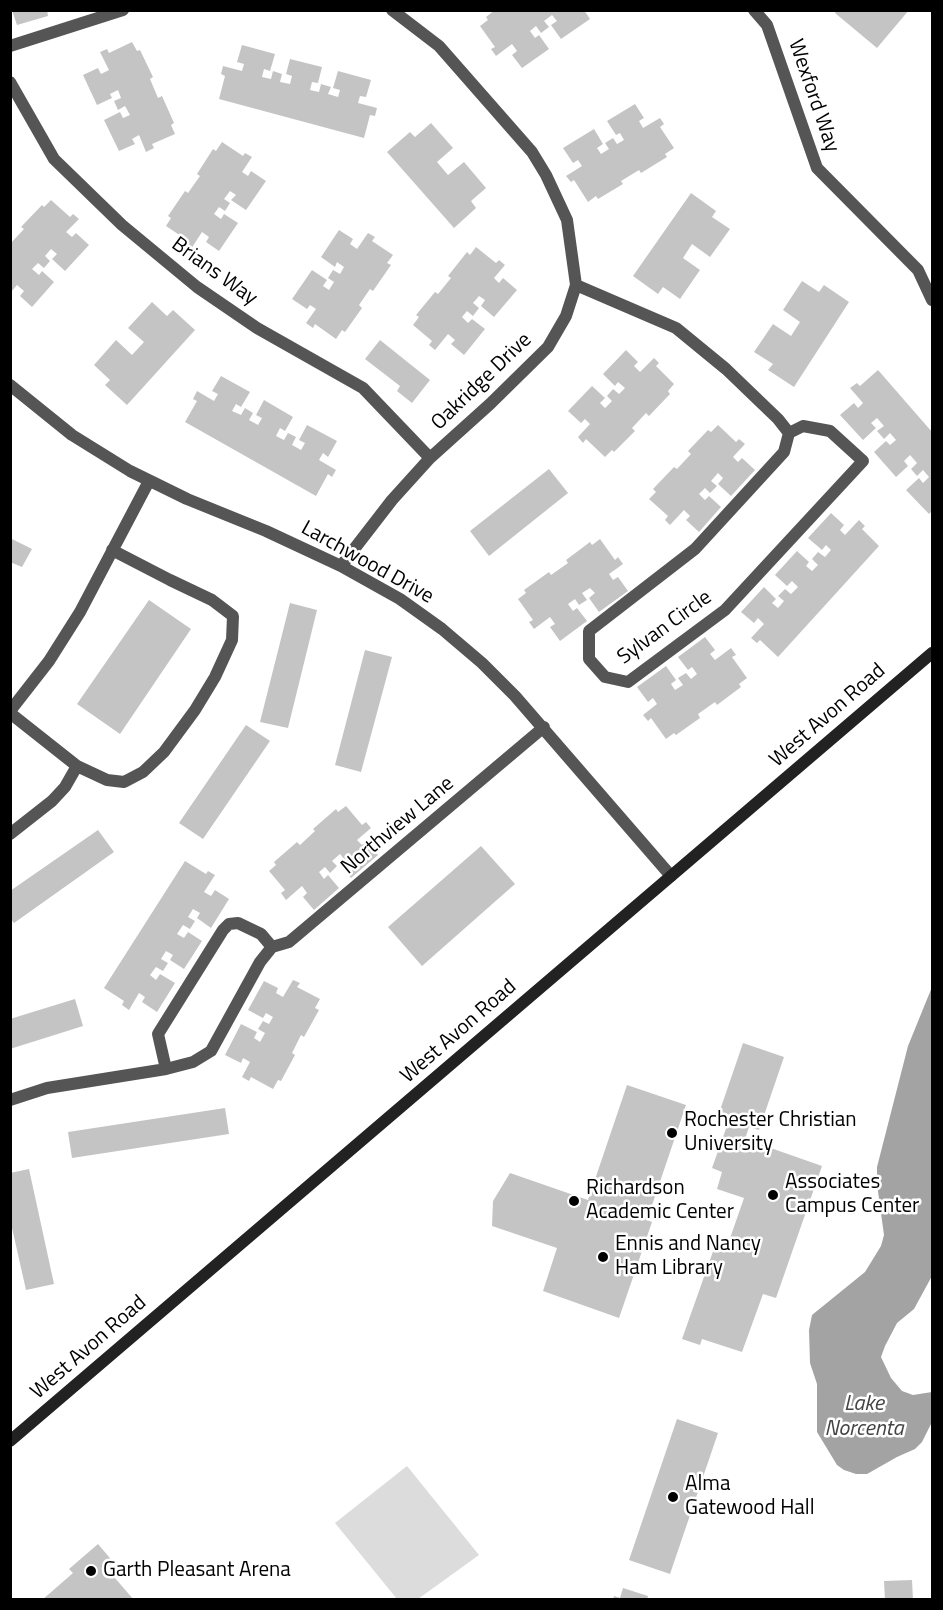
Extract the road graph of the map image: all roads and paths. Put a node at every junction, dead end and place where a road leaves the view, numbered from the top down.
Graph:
1 (123, 10) edge
2 (392, 10) edge
3 (754, 10) edge
4 (10, 46) edge
5 (10, 82) edge
6 (576, 285) junction
7 (933, 300) edge
8 (10, 385) edge
9 (789, 433) junction
10 (430, 458) junction
11 (149, 481) junction
12 (112, 550) junction
13 (341, 566) junction
14 (933, 652) edge
15 (10, 712) edge
16 (544, 727) junction
17 (77, 766) junction
18 (10, 834) edge
19 (671, 876) junction
20 (272, 947) junction
21 (166, 1069) junction
22 (10, 1100) edge
23 (10, 1441) edge

1 - 4 street
2 - 6 street, Oakridge Drive
3 - 7 street, Wexford Way
5 - 10 street, Brians Way
6 - 9 street
6 - 10 street, Oakridge Drive
8 - 11 street, Larchwood Drive
9 - 9 street, Sylvan Circle
10 - 13 street, Oakridge Drive
11 - 12 street
11 - 13 street, Larchwood Drive
12 - 15 street
12 - 17 street
13 - 16 street, Larchwood Drive
14 - 19 main road, West Avon Road
15 - 17 street
16 - 19 street, Larchwood Drive
16 - 20 street, Northview Lane
17 - 18 street
19 - 23 main road, West Avon Road
20 - 21 street, Northview Lane
20 - 21 street
21 - 22 street, Northview Lane

